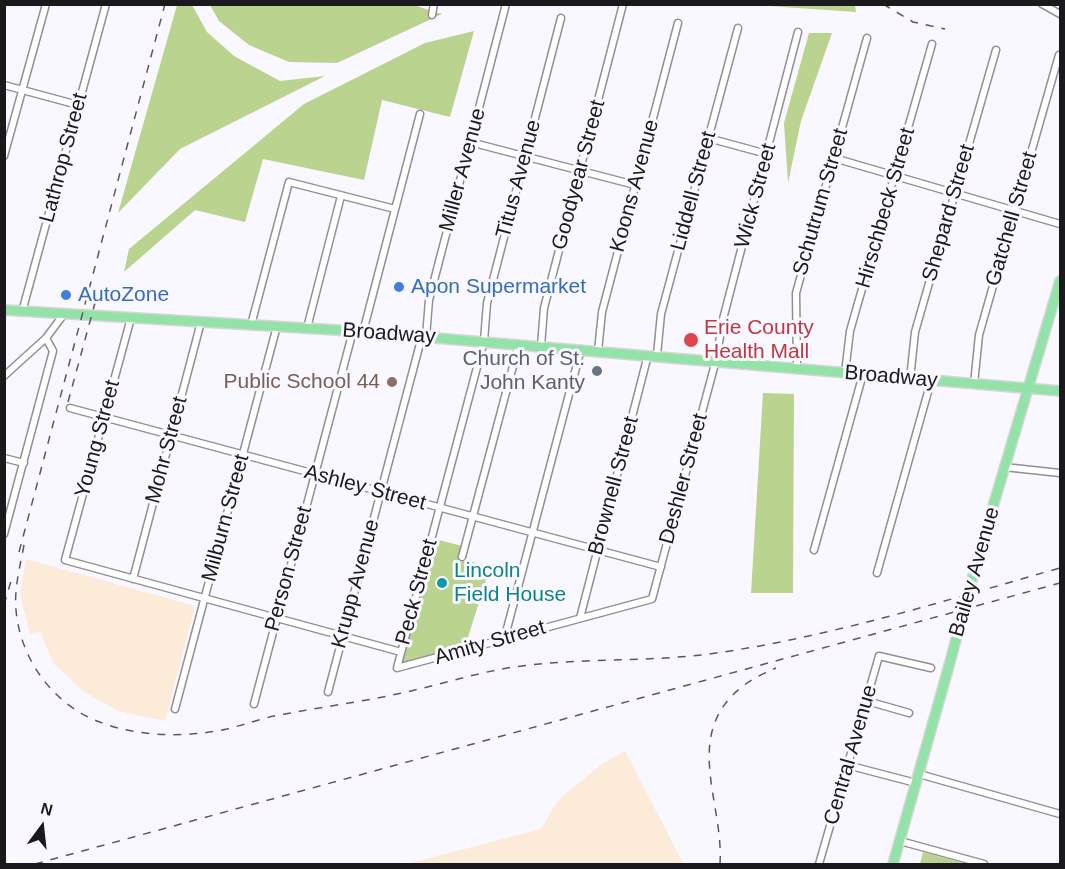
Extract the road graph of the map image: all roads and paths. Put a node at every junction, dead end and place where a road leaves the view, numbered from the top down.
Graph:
1 (46, 4) edge
2 (106, 4) edge
3 (434, 4) edge
4 (506, 4) edge
5 (623, 4) edge
6 (1042, 4) edge
7 (1060, 14) edge
8 (432, 15) dead end
9 (561, 18) dead end
10 (678, 23) dead end
11 (738, 28) dead end
12 (798, 32) dead end
13 (867, 38) dead end
14 (932, 44) dead end
15 (996, 50) dead end
16 (1059, 55) dead end
17 (4, 85) edge
18 (22, 90) junction
19 (78, 105) junction
20 (420, 114) dead end
21 (708, 138) junction
22 (470, 142) junction
23 (767, 154) junction
24 (4, 156) edge
25 (526, 156) junction
26 (834, 158) junction
27 (580, 170) junction
28 (895, 176) junction
29 (635, 184) junction
30 (955, 194) junction
31 (341, 196) junction
32 (395, 209) junction
33 (1016, 211) junction
34 (1060, 224) edge
35 (1060, 281) edge
36 (4, 310) edge
37 (22, 312) junction
38 (64, 314) junction
39 (131, 318) junction
40 (201, 322) junction
41 (251, 325) junction
42 (277, 326) junction
43 (307, 328) junction
44 (358, 331) junction
45 (424, 336) junction
46 (46, 338) junction
47 (484, 341) junction
48 (519, 344) junction
49 (541, 346) junction
50 (581, 349) junction
51 (598, 351) junction
52 (653, 355) junction
53 (716, 360) junction
54 (797, 368) junction
55 (845, 373) junction
56 (863, 374) junction
57 (4, 376) edge
58 (910, 379) junction
59 (931, 381) junction
60 (974, 384) junction
61 (1028, 388) junction
62 (1060, 391) edge
63 (70, 408) dead end
64 (104, 418) junction
65 (171, 435) junction
66 (242, 455) junction
67 (4, 458) edge
68 (24, 463) junction
69 (1004, 467) junction
70 (1060, 472) edge
71 (314, 475) junction
72 (380, 493) junction
73 (439, 508) junction
74 (473, 517) junction
75 (6, 519) edge
76 (4, 534) edge
77 (533, 534) junction
78 (597, 550) junction
79 (814, 550) dead end
80 (462, 557) dead end
81 (661, 567) junction
82 (877, 573) dead end
83 (133, 579) junction
84 (204, 598) junction
85 (652, 599) joint
86 (276, 618) junction
87 (580, 618) junction
88 (342, 636) junction
89 (504, 640) junction
90 (401, 652) junction
91 (397, 668) joint
92 (931, 668) dead end
93 (328, 692) dead end
94 (867, 701) junction
95 (254, 704) dead end
96 (175, 709) dead end
97 (909, 713) dead end
98 (847, 765) junction
99 (917, 779) junction
100 (1060, 814) edge
101 (900, 841) junction
102 (819, 864) edge
103 (893, 864) edge
104 (984, 864) edge

1 - 18 street
2 - 19 street, Lathrop Street
3 - 8 street
4 - 22 street, Miller Avenue
5 - 27 street, Goodyear Street
6 - 7 street
9 - 25 street, Titus Avenue
10 - 29 street, Koons Avenue
11 - 21 street, Liddell Street
12 - 23 street, Wick Street
13 - 26 street, Schutrum Street
14 - 28 street, Hirschbeck Street
15 - 30 street, Shepard Street
16 - 33 street, Gatchell Street
17 - 18 street
18 - 19 street
18 - 24 street
19 - 37 street, Lathrop Street
20 - 32 street, Person Street
21 - 23 street
21 - 52 street, Liddell Street
22 - 25 street
22 - 45 street, Miller Avenue
23 - 53 street, Wick Street
25 - 27 street
25 - 47 street, Titus Avenue
26 - 28 street
26 - 54 street, Schutrum Street
27 - 29 street
27 - 49 street, Goodyear Street
28 - 30 street
28 - 55 street, Hirschbeck Street
29 - 51 street, Koons Avenue
30 - 33 street
30 - 58 street, Shepard Street
31 - 32 street
31 - 41 street
31 - 43 street
32 - 44 street, Person Street
33 - 34 street
33 - 60 street, Gatchell Street
35 - 61 main road, Bailey Avenue
36 - 37 main road, Broadway
37 - 38 main road, Broadway
38 - 39 main road, Broadway
38 - 46 street
39 - 40 main road, Broadway
39 - 64 street, Young Street
40 - 41 main road, Broadway
40 - 65 street, Mohr Street
41 - 42 main road, Broadway
42 - 43 main road, Broadway
42 - 66 street, Milburn Street
43 - 44 main road, Broadway
44 - 45 main road, Broadway
44 - 71 street, Person Street
45 - 47 main road, Broadway
45 - 72 street, Krupp Avenue
46 - 57 street
46 - 68 street
47 - 48 main road, Broadway
47 - 73 street, Peck Street
48 - 49 main road, Broadway
48 - 74 street
49 - 50 main road, Broadway
50 - 51 main road, Broadway
50 - 77 street
51 - 52 main road, Broadway
52 - 53 main road, Broadway
52 - 78 street, Brownell Street
53 - 54 main road, Broadway
53 - 81 street, Deshler Street
54 - 55 main road, Broadway
55 - 56 main road, Broadway
56 - 58 main road, Broadway
56 - 79 street
58 - 59 main road, Broadway
59 - 60 main road, Broadway
59 - 82 street
60 - 61 main road, Broadway
61 - 62 main road, Broadway
61 - 69 main road, Bailey Avenue
63 - 64 street, Ashley Street
64 - 65 street, Ashley Street
64 - 83 street, Young Street
65 - 66 street, Ashley Street
65 - 83 street, Mohr Street
66 - 71 street, Ashley Street
66 - 84 street, Milburn Street
67 - 68 street
68 - 75 street
69 - 70 street
69 - 99 main road, Bailey Avenue, bridge
71 - 72 street, Ashley Street
71 - 86 street, Person Street
72 - 73 street, Ashley Street
72 - 88 street, Krupp Avenue
73 - 74 street, Ashley Street
73 - 90 street, Peck Street
74 - 77 street, Ashley Street
74 - 80 street
75 - 76 street
77 - 78 street, Ashley Street
77 - 89 street
78 - 81 street, Ashley Street
78 - 87 street, Brownell Street
81 - 85 street, Deshler Street
83 - 84 street
84 - 86 street
84 - 96 street, Milburn Street
85 - 87 street, Amity Street
86 - 88 street
86 - 95 street, Person Street
87 - 89 street, Amity Street
88 - 90 street
88 - 93 street, Krupp Avenue
89 - 91 street, Amity Street
90 - 91 street, Peck Street
92 - 94 street, Central Avenue
94 - 97 street
94 - 98 street, Central Avenue
98 - 99 street
98 - 102 street, Central Avenue
99 - 100 street
99 - 101 main road, Bailey Avenue
101 - 103 main road, Bailey Avenue
101 - 104 street

